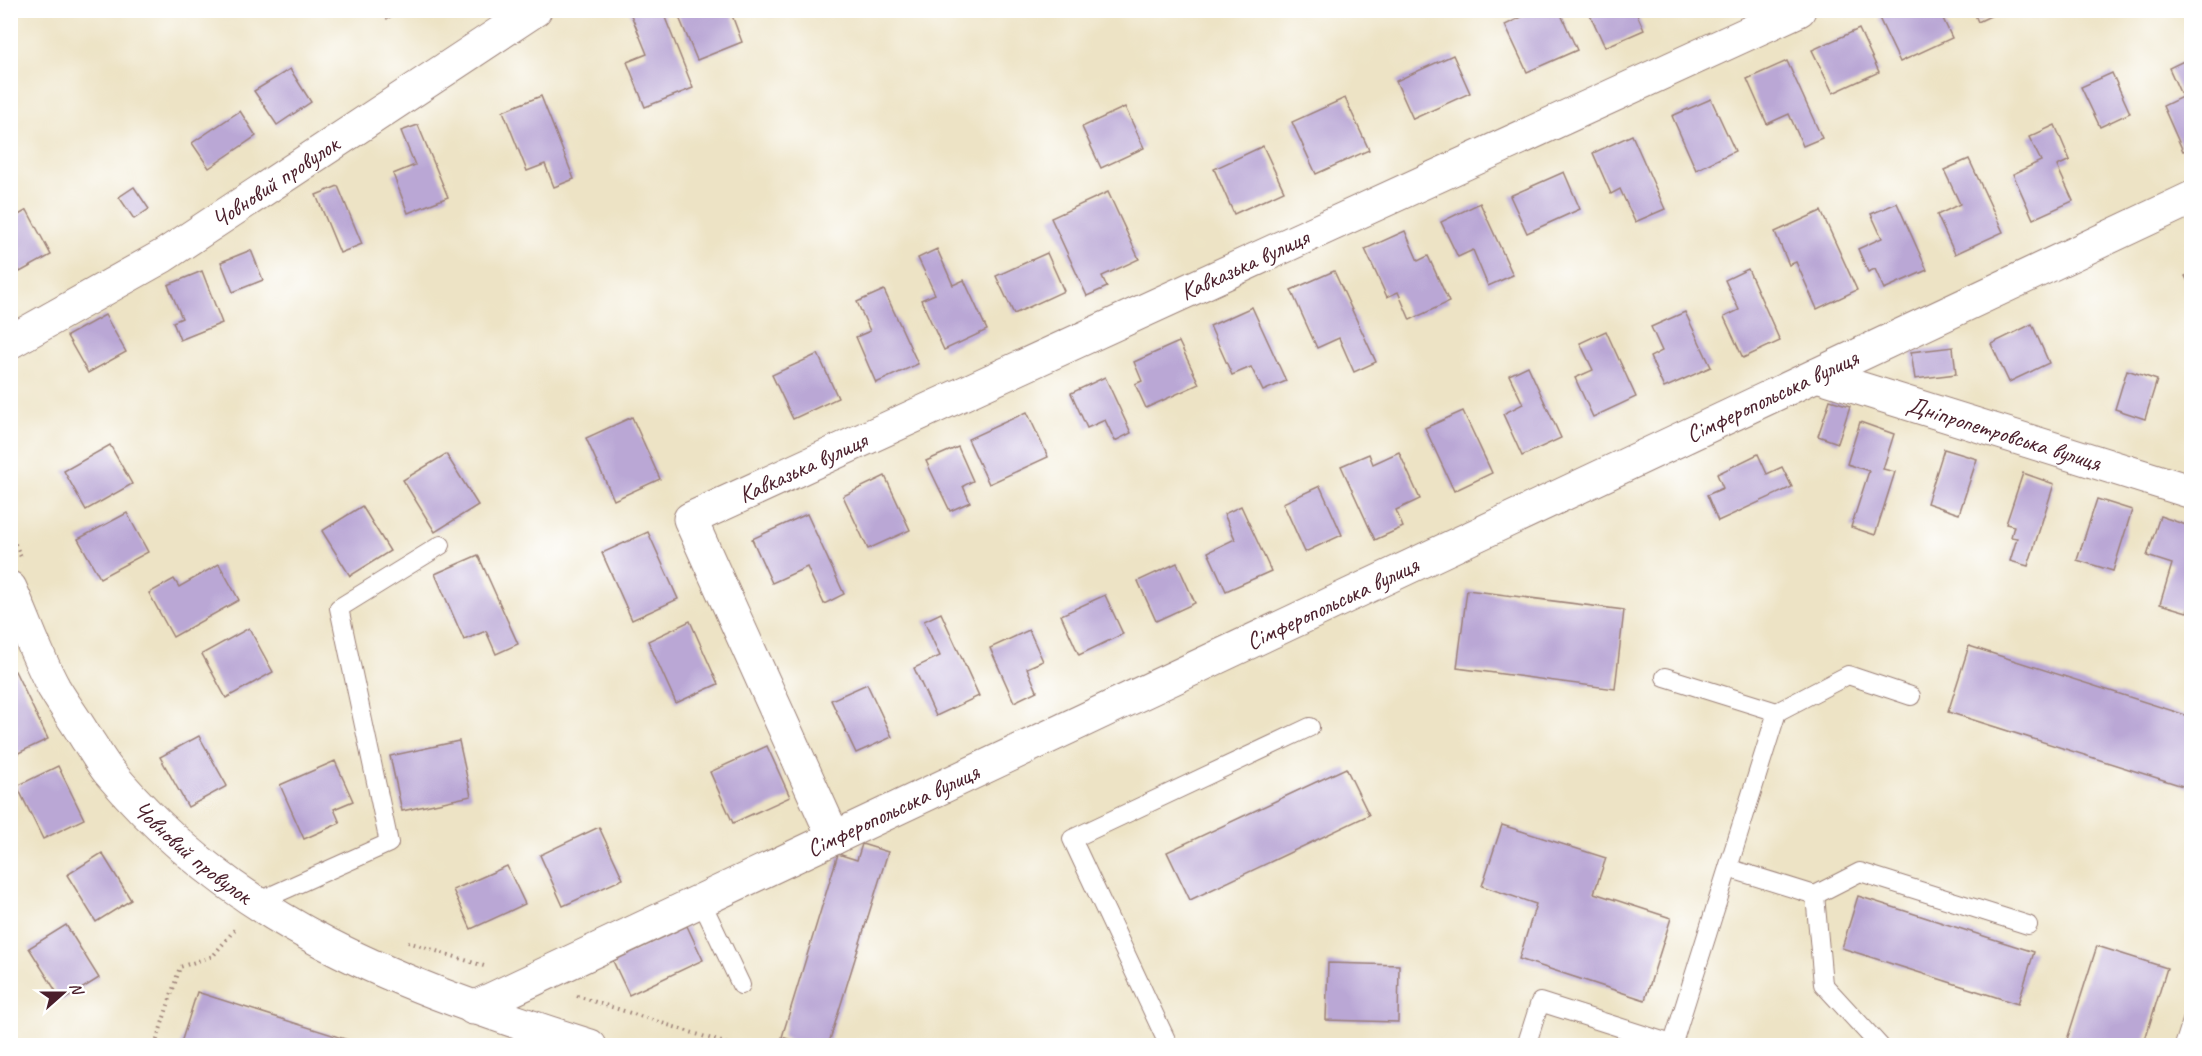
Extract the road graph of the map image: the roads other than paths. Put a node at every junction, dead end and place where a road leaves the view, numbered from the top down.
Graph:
1 (535, 10) edge
2 (1799, 10) edge
3 (2192, 198) edge
4 (10, 342) edge
5 (1817, 375) junction
6 (2192, 492) edge
7 (441, 545) dead end
8 (10, 588) edge
9 (1665, 676) dead end
10 (1911, 696) dead end
11 (1777, 712) junction
12 (1310, 727) dead end
13 (834, 838) junction
14 (1728, 868) junction
15 (1815, 896) junction
16 (700, 901) junction
17 (255, 903) junction
18 (2028, 925) dead end
19 (741, 985) dead end
20 (473, 1008) junction
21 (2191, 1024) edge
22 (1672, 1045) edge
23 (590, 1046) edge
24 (1169, 1046) edge
25 (1526, 1046) edge
26 (1880, 1046) edge
27 (2184, 1046) edge

1 - 4 street, Човновий провулок
2 - 13 street, Кавказька вулиця
3 - 5 street, Сімферопольська вулиця
5 - 6 street, Дніпропетровська вулиця
5 - 13 street, Сімферопольська вулиця
7 - 17 lane
8 - 17 street, Човновий провулок
9 - 11 lane
10 - 11 lane
11 - 14 lane
12 - 24 lane
13 - 16 street, Сімферопольська вулиця
14 - 15 lane
14 - 22 lane
15 - 18 lane
15 - 26 lane
16 - 19 lane
16 - 20 street, Сімферопольська вулиця
17 - 20 street, Човновий провулок
20 - 23 street, Човновий провулок
21 - 27 lane
22 - 25 lane

